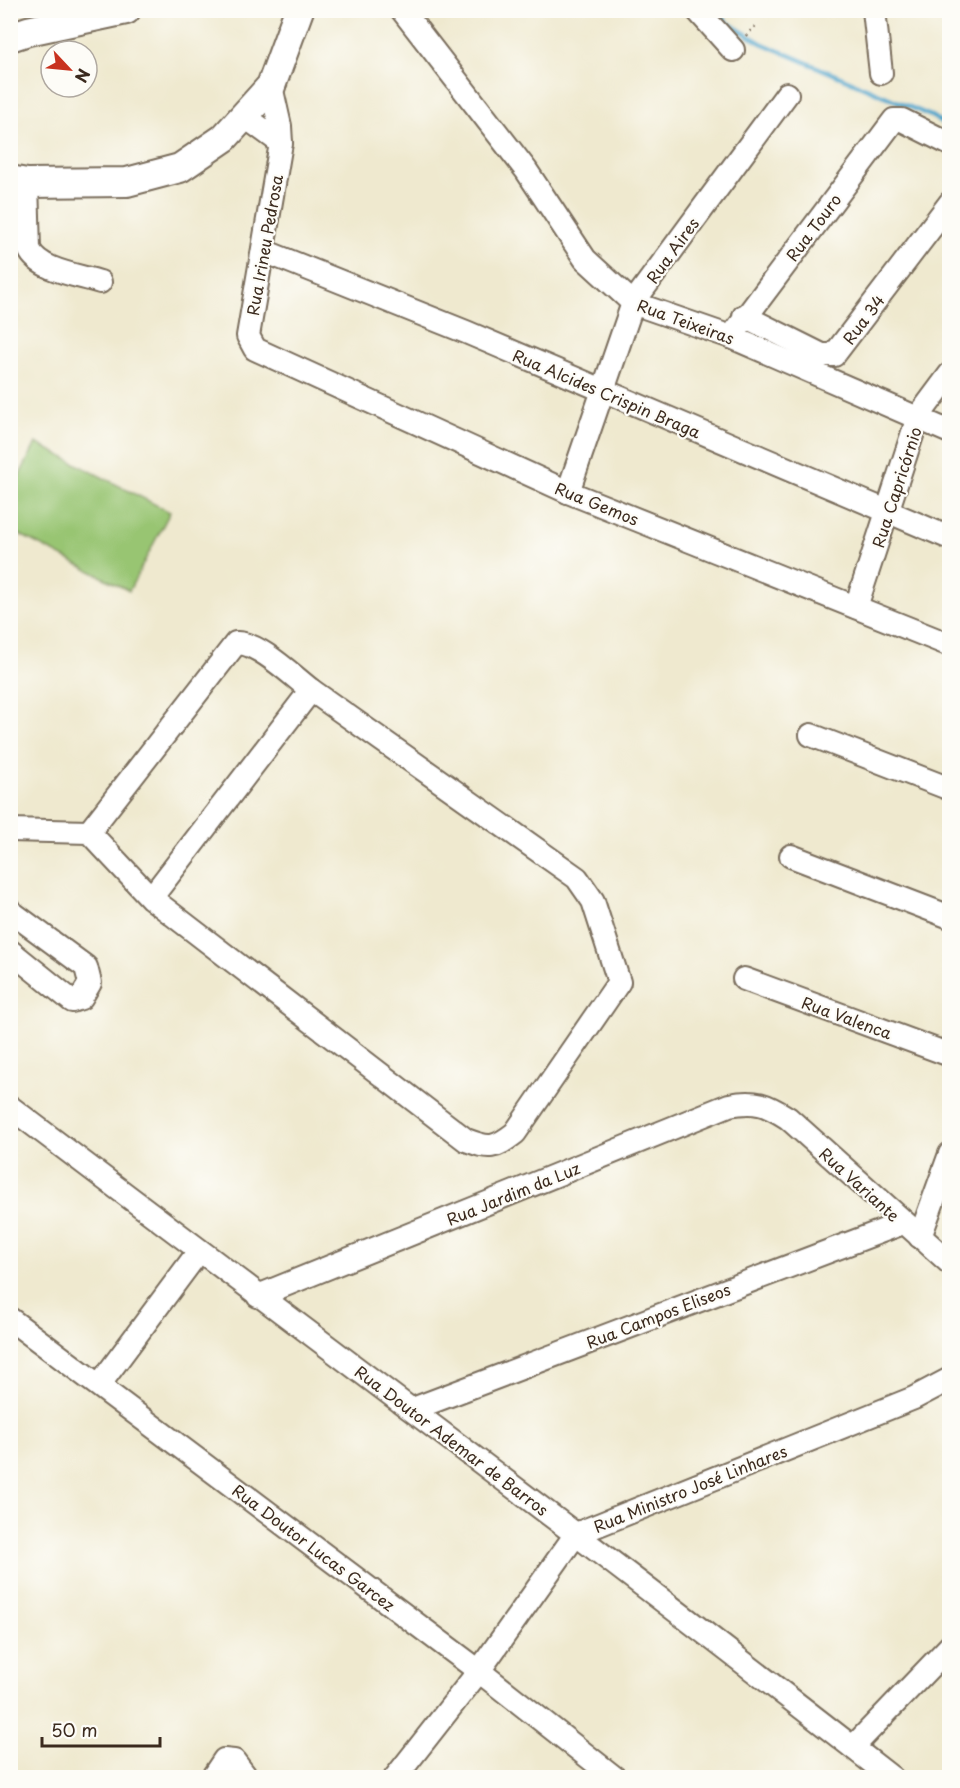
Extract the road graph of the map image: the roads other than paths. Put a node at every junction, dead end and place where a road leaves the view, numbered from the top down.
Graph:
1 (126, 10) edge
2 (299, 10) edge
3 (402, 10) edge
4 (697, 10) edge
5 (874, 10) edge
6 (82, 15) edge
7 (16, 31) edge
8 (732, 50) dead end
9 (881, 73) dead end
10 (271, 86) junction
11 (787, 94) dead end
12 (244, 116) junction
13 (281, 143) junction
14 (950, 144) edge
15 (19, 181) edge
16 (950, 203) edge
17 (264, 251) junction
18 (100, 282) dead end
19 (633, 303) junction
20 (744, 316) junction
21 (731, 337) junction
22 (251, 346) joint
23 (950, 374) edge
24 (602, 391) junction
25 (918, 417) junction
26 (950, 432) edge
27 (568, 492) junction
28 (889, 514) junction
29 (950, 538) edge
30 (856, 607) junction
31 (950, 645) edge
32 (311, 690) junction
33 (811, 735) dead end
34 (950, 789) edge
35 (10, 830) edge
36 (89, 832) junction
37 (790, 856) dead end
38 (152, 898) junction
39 (10, 911) edge
40 (950, 917) edge
41 (10, 951) edge
42 (744, 979) dead end
43 (950, 1055) edge
44 (770, 1106) joint
45 (10, 1107) edge
46 (950, 1154) edge
47 (944, 1186) edge
48 (911, 1230) junction
49 (199, 1251) junction
50 (950, 1263) edge
51 (258, 1296) junction
52 (10, 1319) edge
53 (950, 1379) edge
54 (100, 1384) junction
55 (413, 1409) junction
56 (576, 1534) junction
57 (950, 1646) edge
58 (479, 1671) junction
59 (853, 1747) junction
60 (212, 1778) edge
61 (247, 1778) edge
62 (395, 1778) edge
63 (615, 1778) edge
64 (892, 1778) edge

1 - 6 main road
2 - 10 main road
3 - 19 street, Rua Teixeiras
4 - 8 street
5 - 9 street
6 - 7 main road
10 - 12 main road
10 - 13 street, Rua Irineu Pedrosa
11 - 19 street, Rua Aires
12 - 13 street
12 - 15 main road
13 - 17 street, Rua Irineu Pedrosa
14 - 20 street, Rua Touro
15 - 18 street
16 - 20 street, Rua 34
17 - 22 street, Rua Irineu Pedrosa
17 - 24 street, Rua Alcides Crispin Braga
19 - 21 street, Rua Teixeiras
19 - 24 street, Rua Aires
20 - 21 street, Rua Touro
21 - 25 street, Rua Teixeiras
22 - 27 street, Rua Gemos
23 - 25 street, Rua Capricórnio
24 - 27 street, Rua Aires
24 - 28 street, Rua Alcides Crispin Braga
25 - 26 street, Rua Teixeiras
25 - 28 street, Rua Capricórnio
27 - 30 street, Rua Gemos
28 - 29 street, Rua Alcides Crispin Braga
28 - 30 street, Rua Capricórnio
30 - 31 street, Rua Gemos
32 - 36 street
32 - 38 street
32 - 38 street
33 - 34 street
35 - 36 street
36 - 38 street
37 - 40 street
39 - 41 street
42 - 43 street, Rua Valenca
44 - 48 street, Rua Variante
44 - 51 street, Rua Jardim da Luz
45 - 49 street, Rua Doutor Ademar de Barros
46 - 47 street
47 - 48 street
48 - 50 street, Rua Variante
48 - 55 street, Rua Campos Eliseos
49 - 51 street, Rua Doutor Ademar de Barros
49 - 54 street
51 - 55 street, Rua Doutor Ademar de Barros
52 - 54 street, Rua Doutor Lucas Garcez
53 - 56 street, Rua Ministro José Linhares
54 - 58 street, Rua Doutor Lucas Garcez
55 - 56 street, Rua Doutor Ademar de Barros
56 - 58 street, Rua Ministro José Linhares
56 - 59 street, Rua Doutor Ademar de Barros
57 - 59 street
58 - 62 street, Rua Ministro José Linhares
58 - 63 street, Rua Doutor Lucas Garcez
59 - 64 street, Rua Doutor Ademar de Barros
60 - 61 street

